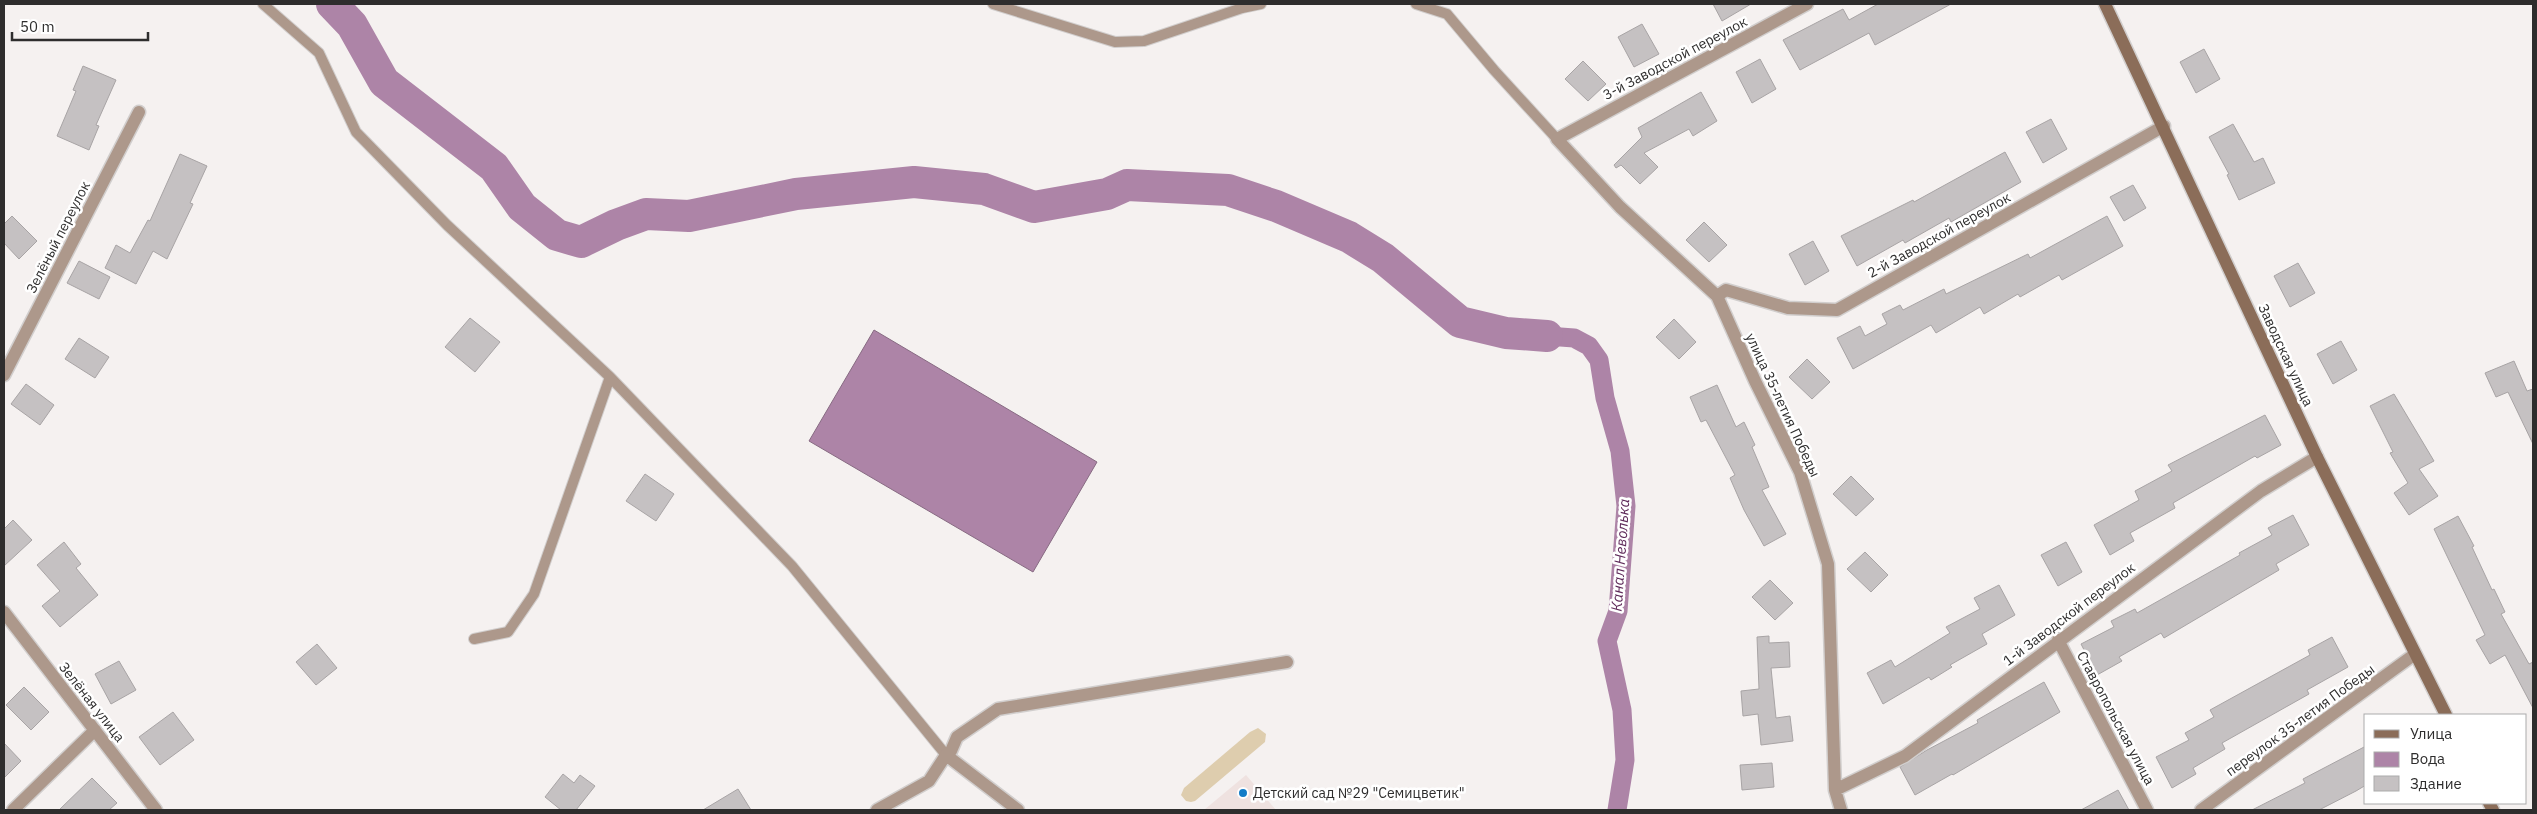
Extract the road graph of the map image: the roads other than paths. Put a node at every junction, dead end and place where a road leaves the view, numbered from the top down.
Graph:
1 (262, 4) edge
2 (993, 4) edge
3 (1261, 4) edge
4 (1416, 4) edge
5 (1808, 4) edge
6 (2105, 4) edge
7 (139, 112) dead end
8 (2164, 126) junction
9 (1558, 139) junction
10 (1717, 296) junction
11 (4, 375) edge
12 (610, 377) junction
13 (2317, 457) junction
14 (4, 612) edge
15 (474, 639) dead end
16 (2058, 640) junction
17 (2415, 654) junction
18 (1287, 662) dead end
19 (2445, 714) edge
20 (95, 730) junction
21 (946, 756) junction
22 (1835, 790) junction
23 (13, 810) edge
24 (156, 810) edge
25 (877, 810) edge
26 (1018, 810) edge
27 (1842, 810) edge
28 (2147, 810) edge
29 (2202, 810) edge

1 - 12 lane
2 - 3 lane
4 - 9 lane
5 - 9 street, 3-й Заводской переулок
6 - 8 main road, Заводская улица
7 - 11 street, Зелёный переулок
8 - 10 street, 2-й Заводской переулок
8 - 13 main road, Заводская улица
9 - 10 street, улица 35-летия Победы
10 - 22 street, улица 35-летия Победы
12 - 15 lane
12 - 21 lane
13 - 16 street, 1-й Заводской переулок
13 - 17 main road, Заводская улица
14 - 20 street, Зелёная улица
16 - 22 street, 1-й Заводской переулок
16 - 28 street, Ставропольская улица
17 - 19 main road, Заводская улица
17 - 29 street, переулок 35-летия Победы
18 - 21 street
20 - 23 street
20 - 24 street, Зелёная улица
21 - 25 street
21 - 26 street
22 - 27 street, улица 35-летия Победы

